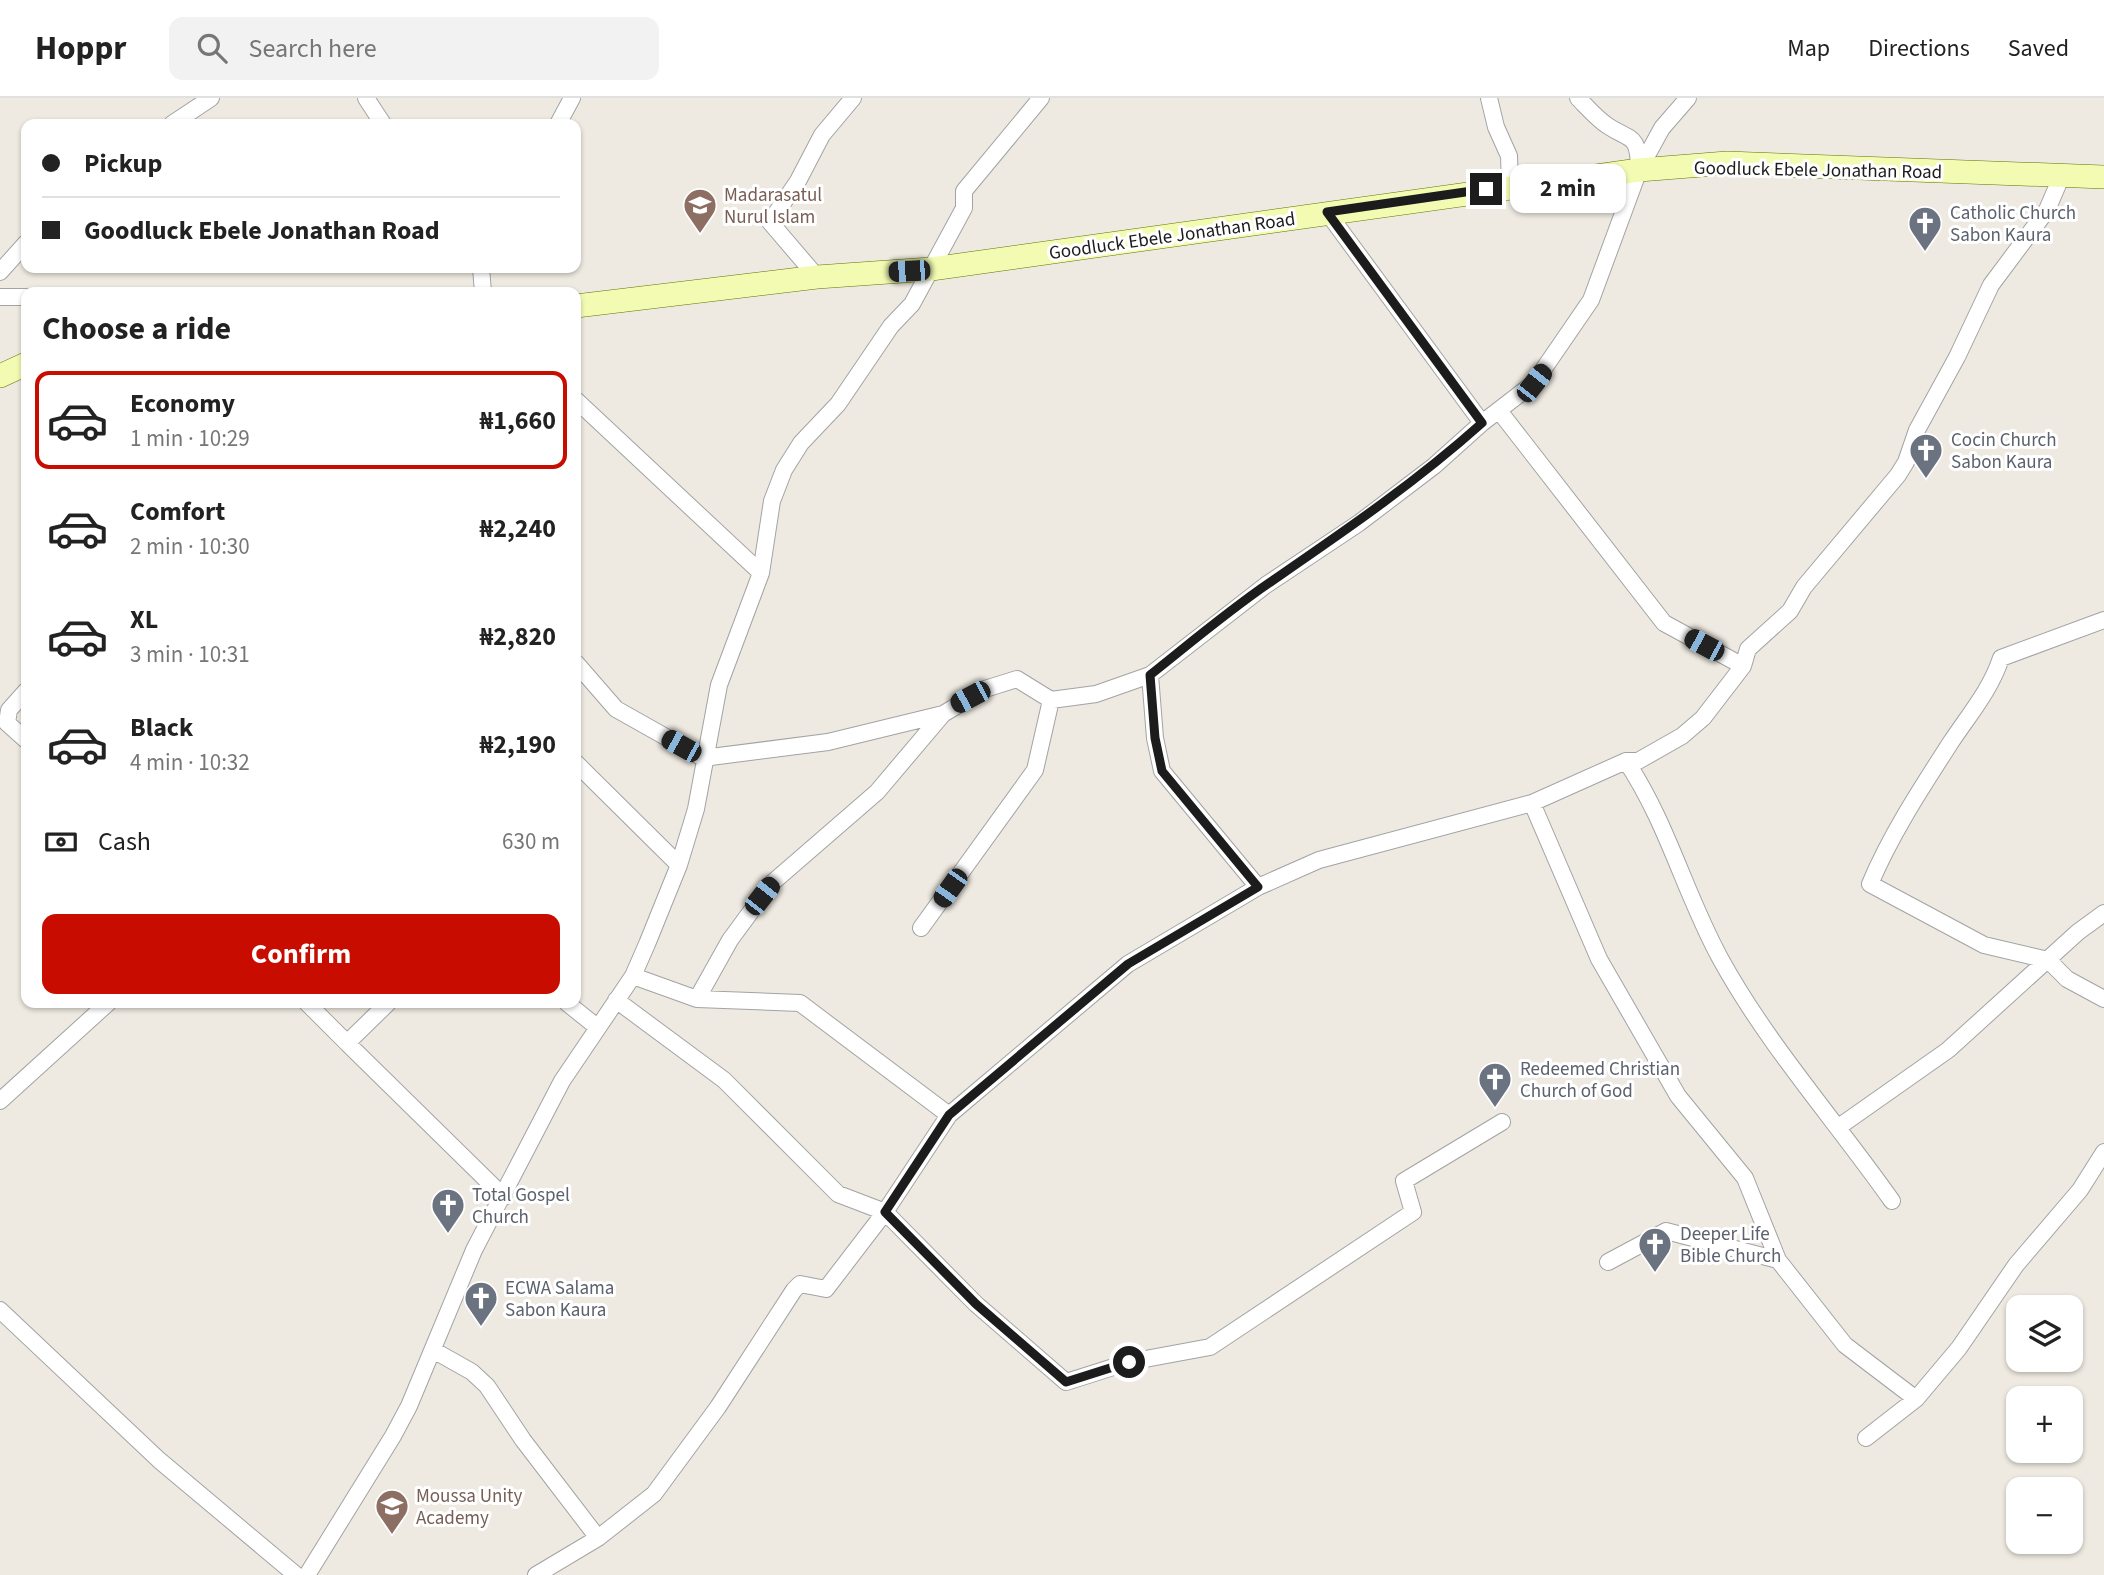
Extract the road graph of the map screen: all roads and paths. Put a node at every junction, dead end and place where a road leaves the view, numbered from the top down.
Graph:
1 (211, 98) edge
2 (366, 98) edge
3 (572, 98) edge
4 (853, 98) edge
5 (1041, 98) edge
6 (1489, 98) edge
7 (1578, 98) edge
8 (1688, 98) edge
9 (180, 119) edge
10 (380, 119) edge
11 (561, 119) edge
12 (1639, 170) junction
13 (2062, 175) junction
14 (2104, 177) edge
15 (1510, 186) junction
16 (1327, 212) junction
17 (21, 249) edge
18 (931, 269) junction
19 (0, 272) edge
20 (817, 276) junction
21 (0, 297) edge
22 (21, 298) edge
23 (581, 305) edge
24 (21, 366) edge
25 (0, 376) edge
26 (581, 405) edge
27 (1500, 412) junction
28 (1482, 423) junction
29 (761, 573) junction
30 (2104, 620) edge
31 (1743, 666) junction
32 (581, 669) edge
33 (1150, 675) junction
34 (21, 697) edge
35 (1051, 700) junction
36 (943, 714) junction
37 (21, 736) edge
38 (703, 758) junction
39 (1626, 761) junction
40 (581, 768) edge
41 (1532, 803) junction
42 (679, 865) junction
43 (1258, 887) junction
44 (2104, 913) edge
45 (921, 928) dead end
46 (2048, 960) junction
47 (632, 976) junction
48 (697, 999) junction
49 (2104, 999) edge
50 (616, 1000) junction
51 (102, 1008) edge
52 (312, 1008) edge
53 (383, 1008) edge
54 (573, 1008) edge
55 (597, 1027) junction
56 (347, 1043) junction
57 (0, 1101) edge
58 (949, 1115) junction
59 (1502, 1122) dead end
60 (1840, 1126) junction
61 (2104, 1152) edge
62 (504, 1197) junction
63 (1892, 1201) dead end
64 (885, 1212) junction
65 (1778, 1260) junction
66 (1608, 1262) dead end
67 (0, 1310) edge
68 (433, 1350) junction
69 (1916, 1399) junction
70 (1866, 1438) dead end
71 (598, 1538) junction
72 (296, 1575) edge
73 (307, 1575) edge
74 (536, 1575) edge

1 - 9 street
2 - 10 street
3 - 11 street
4 - 20 street
5 - 18 street
6 - 15 street
7 - 12 street
8 - 12 street
12 - 13 main road, Goodluck Ebele Jonathan Road
12 - 15 main road, Goodluck Ebele Jonathan Road
12 - 27 street
13 - 14 main road, Goodluck Ebele Jonathan Road
13 - 31 street
15 - 16 main road, Goodluck Ebele Jonathan Road
16 - 18 main road, Goodluck Ebele Jonathan Road
16 - 28 street
17 - 19 street
18 - 20 main road, Goodluck Ebele Jonathan Road
18 - 29 street
20 - 23 main road, Goodluck Ebele Jonathan Road
21 - 22 street
24 - 25 main road
26 - 29 street
27 - 28 street
27 - 31 street
28 - 33 street
29 - 38 street
30 - 46 street
31 - 39 street
32 - 38 street
33 - 35 street
33 - 43 street
34 - 37 street
35 - 36 street
35 - 45 street
36 - 38 street
36 - 48 street
38 - 42 street
39 - 41 street
39 - 60 street
40 - 42 street
41 - 43 street
41 - 65 street
42 - 47 street
43 - 58 street
44 - 46 street
46 - 49 street
46 - 60 street
47 - 48 street
47 - 50 street
48 - 58 street
50 - 55 street
50 - 64 street
51 - 57 street
52 - 56 street
53 - 56 street
54 - 55 street
55 - 62 street
56 - 62 street
58 - 64 street
59 - 64 street
60 - 63 street
61 - 69 street
62 - 68 street
64 - 71 street
65 - 66 street
65 - 69 street
67 - 72 street
68 - 71 street
68 - 73 street
69 - 70 street
71 - 74 street

